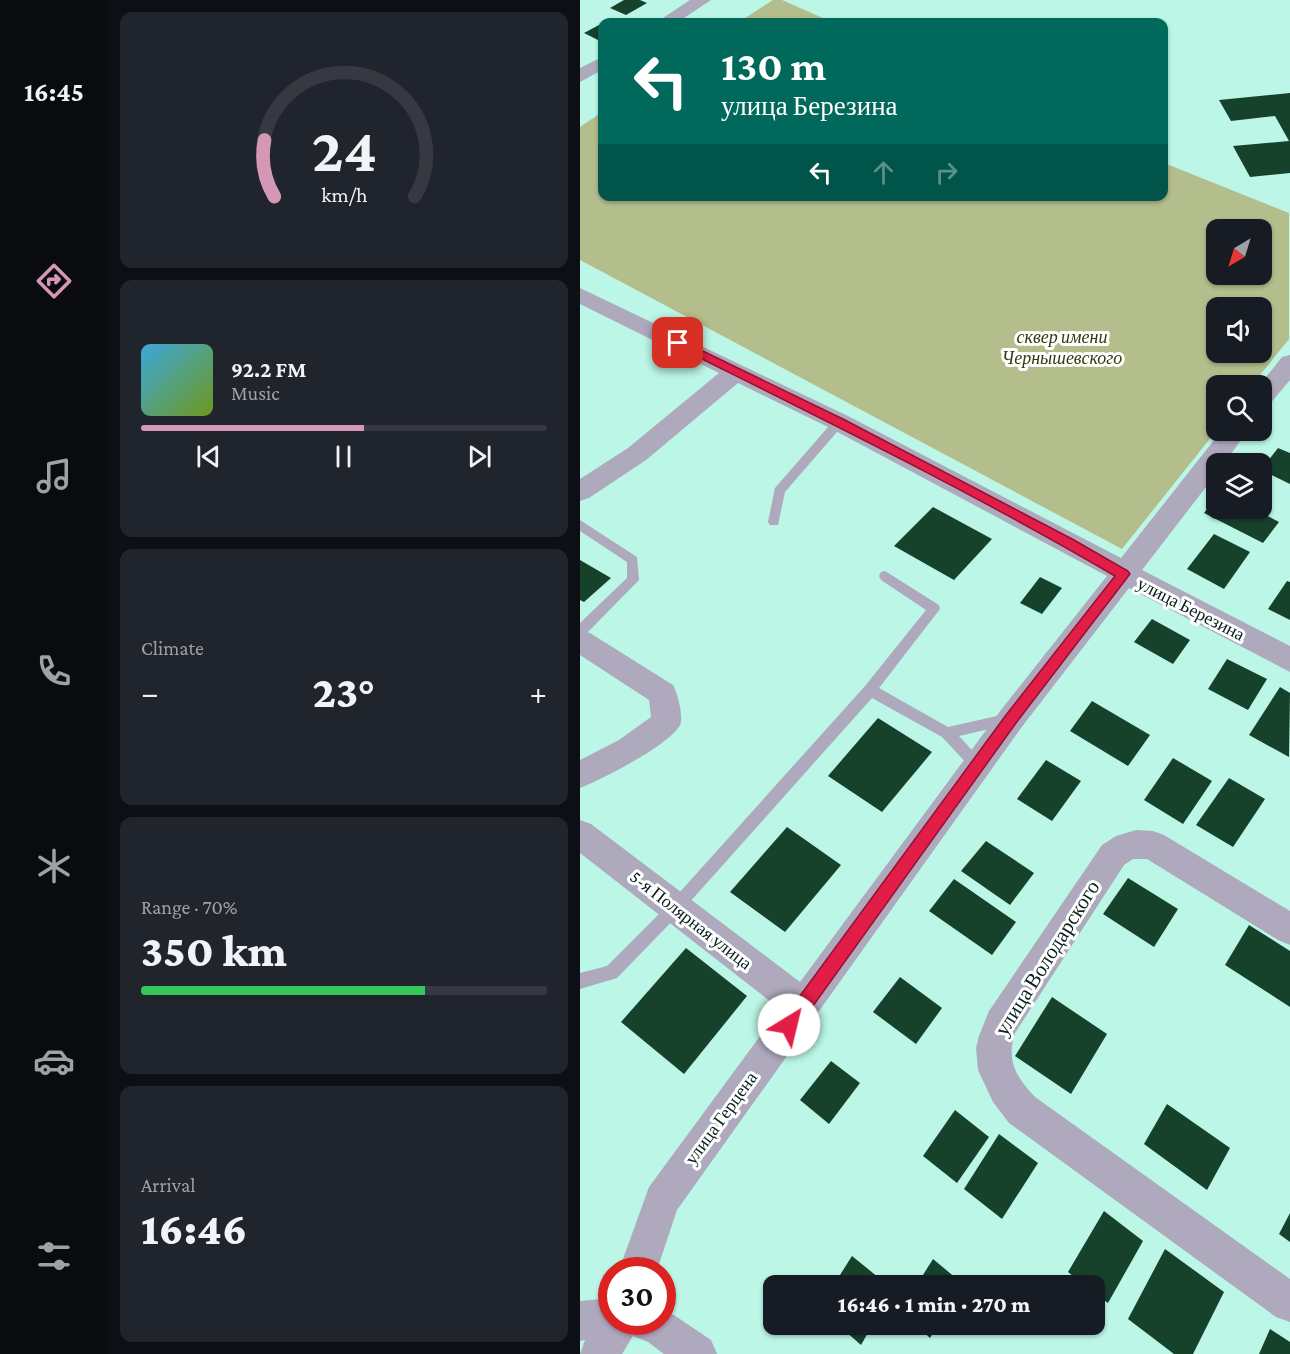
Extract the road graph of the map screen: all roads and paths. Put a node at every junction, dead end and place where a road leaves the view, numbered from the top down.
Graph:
1 (702, 0) edge
2 (673, 18) edge
3 (598, 65) edge
4 (580, 76) edge
5 (580, 295) edge
6 (1290, 363) edge
7 (737, 371) junction
8 (1272, 385) edge
9 (839, 422) junction
10 (1227, 441) edge
11 (580, 491) edge
12 (774, 522) dead end
13 (580, 525) edge
14 (1123, 574) junction
15 (885, 576) dead end
16 (580, 631) edge
17 (580, 641) edge
18 (1290, 660) edge
19 (870, 690) junction
20 (1011, 719) junction
21 (947, 733) junction
22 (977, 765) junction
23 (580, 775) edge
24 (580, 834) edge
25 (675, 908) junction
26 (1290, 929) edge
27 (580, 981) edge
28 (803, 1005) junction
29 (642, 1257) edge
30 (1290, 1304) edge
31 (598, 1319) edge
32 (580, 1321) edge
33 (611, 1335) edge
34 (671, 1335) edge
35 (599, 1354) edge
36 (697, 1354) edge

1 - 2 street
3 - 4 street
5 - 7 street, улица Березина
6 - 8 street
7 - 9 street, улица Березина
7 - 11 street
9 - 12 lane
9 - 14 street, улица Березина
10 - 14 street, улица Герцена
13 - 16 lane
14 - 18 street, улица Березина
14 - 20 street, улица Герцена
15 - 19 lane
17 - 23 street
19 - 21 lane
19 - 25 lane
20 - 21 lane
20 - 22 street, улица Герцена
21 - 22 lane
22 - 28 street, улица Герцена
24 - 25 street, 5-я Полярная улица
25 - 27 lane
25 - 28 street, 5-я Полярная улица
26 - 30 street, улица Володарского
28 - 29 street, улица Герцена
31 - 32 street
33 - 35 street
34 - 36 street

